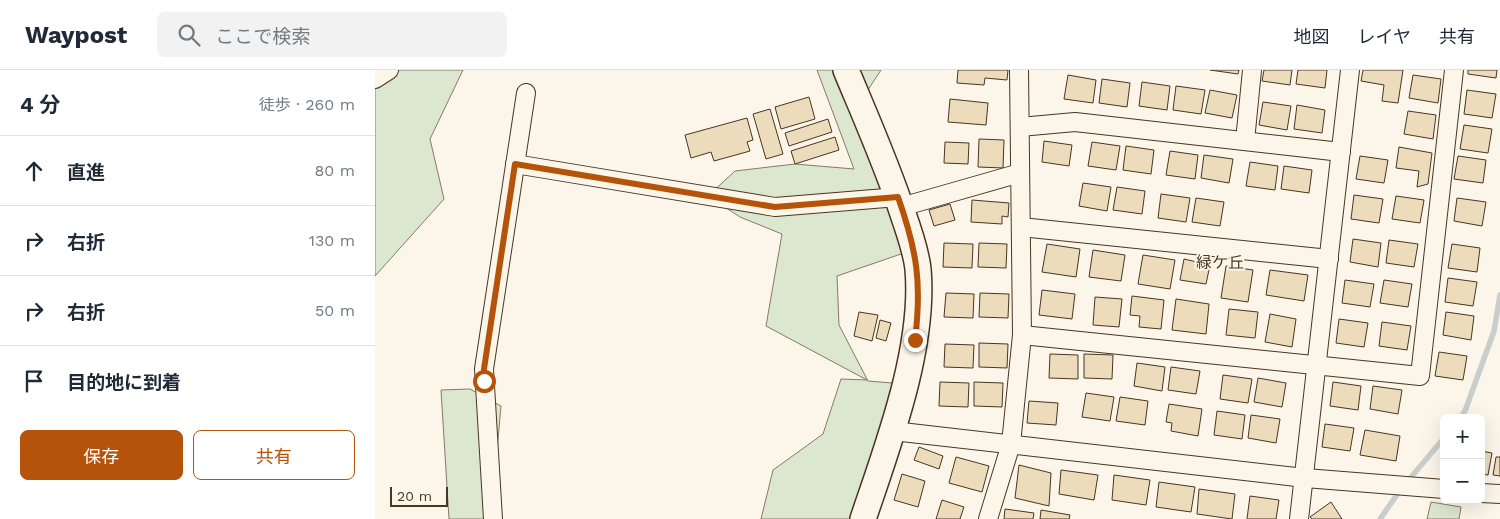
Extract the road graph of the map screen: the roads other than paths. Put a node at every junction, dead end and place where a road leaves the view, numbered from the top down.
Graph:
1 (389, 70) edge
2 (846, 70) edge
3 (1019, 70) edge
4 (1252, 70) edge
5 (1350, 70) edge
6 (1454, 70) edge
7 (375, 79) edge
8 (526, 93) dead end
9 (1020, 127) junction
10 (1245, 141) junction
11 (1341, 152) junction
12 (515, 164) junction
13 (1020, 173) junction
14 (899, 202) junction
15 (1021, 227) junction
16 (1329, 259) junction
17 (1022, 336) junction
18 (1317, 365) junction
19 (893, 431) junction
20 (1011, 444) junction
21 (1305, 478) junction
22 (1440, 490) edge
23 (1485, 492) edge
24 (1500, 494) edge
25 (493, 519) edge
26 (863, 519) edge
27 (988, 519) edge
28 (1299, 519) edge

1 - 7 street
2 - 14 street
3 - 9 street
4 - 10 street
5 - 11 street
6 - 18 street
8 - 12 street
9 - 10 street
9 - 13 street
10 - 11 street
11 - 16 street
12 - 14 street
12 - 25 street
13 - 14 street
13 - 15 street
14 - 19 street
15 - 16 street
15 - 17 street
16 - 18 street
17 - 18 street
17 - 20 street
18 - 21 street
19 - 20 street
19 - 26 street
20 - 21 street
20 - 27 street
21 - 22 street
21 - 28 street
23 - 24 street

